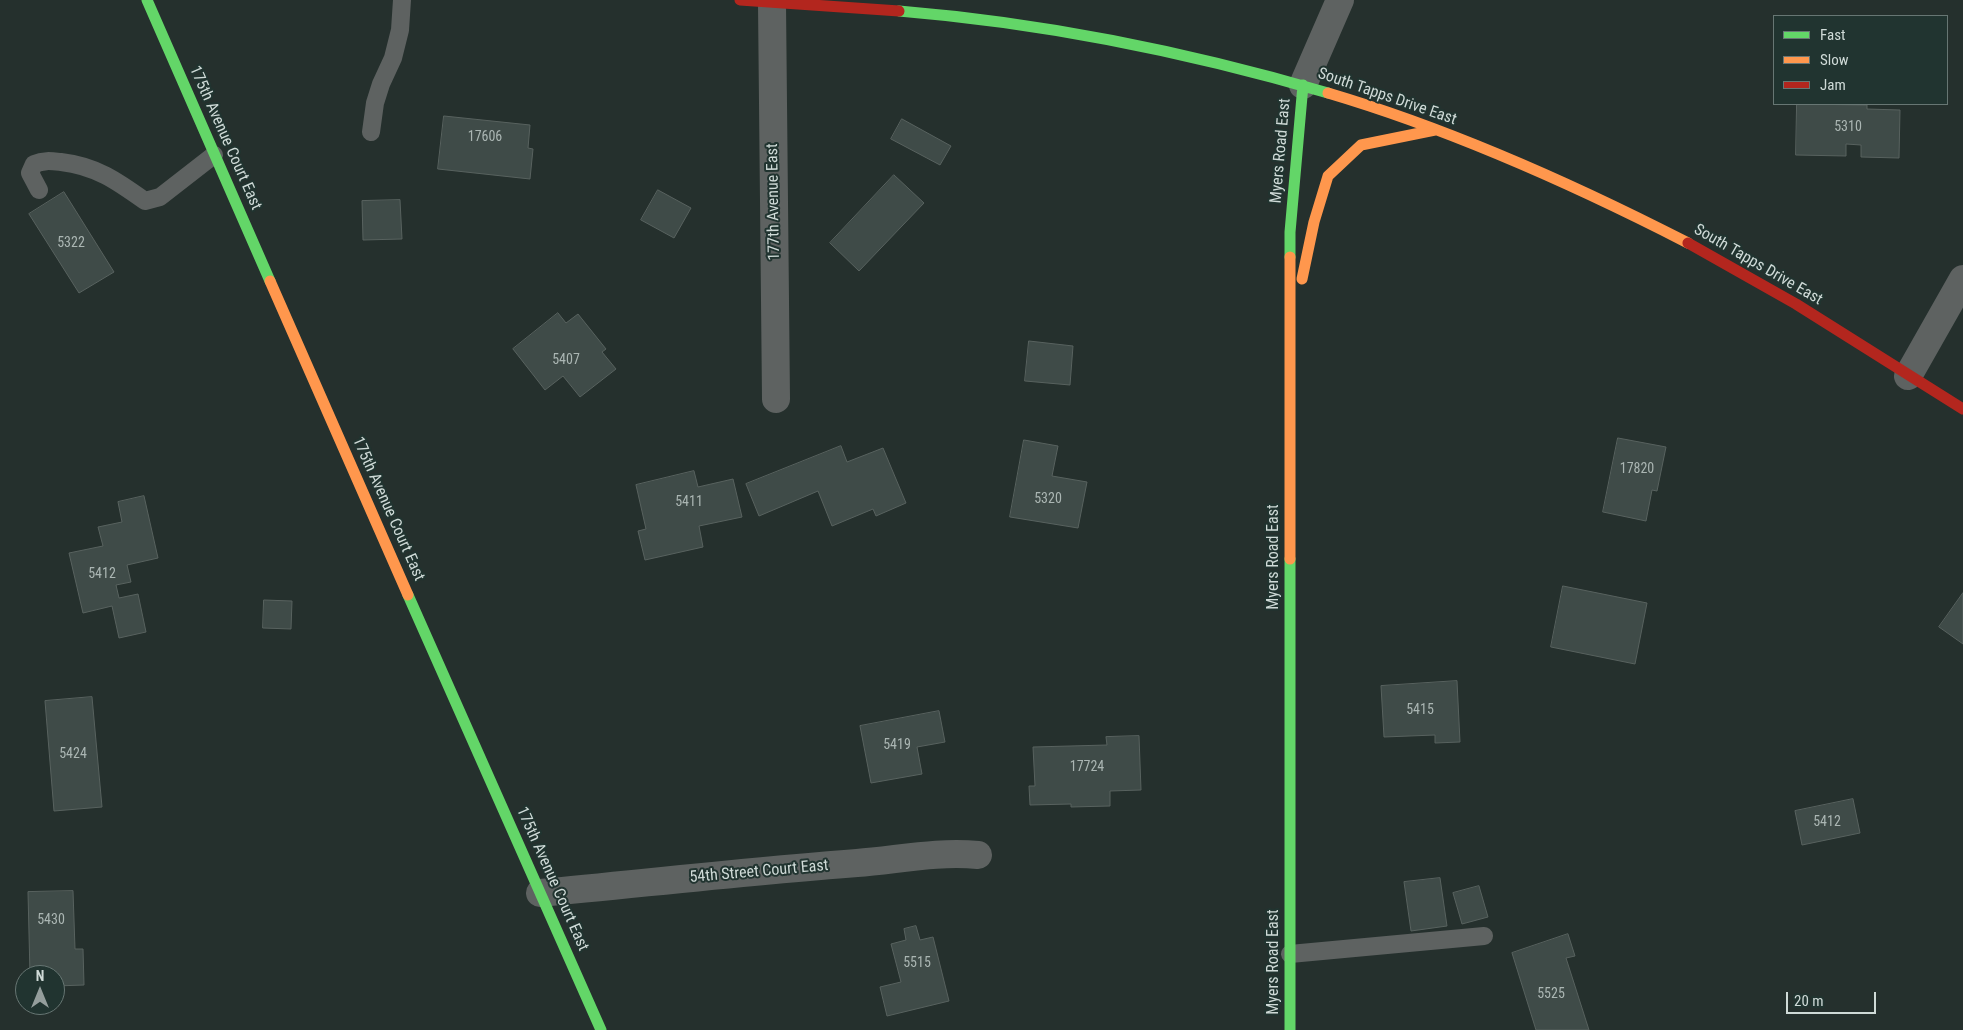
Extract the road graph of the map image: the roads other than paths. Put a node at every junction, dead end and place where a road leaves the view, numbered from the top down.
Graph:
1 (147, 0) edge
2 (402, 0) edge
3 (740, 0) edge
4 (1340, 0) edge
5 (772, 4) junction
6 (1303, 86) junction
7 (1436, 130) junction
8 (371, 132) dead end
9 (214, 155) junction
10 (39, 190) dead end
11 (1963, 279) edge
12 (1290, 319) junction
13 (1908, 376) junction
14 (776, 399) dead end
15 (1963, 409) edge
16 (978, 855) dead end
17 (540, 893) junction
18 (1484, 936) dead end
19 (1290, 954) junction
20 (601, 1030) edge
21 (1290, 1030) edge

1 - 9 street, 175th Avenue Court East
2 - 8 lane
3 - 5 street, South Tapps Drive East
4 - 6 street
5 - 6 street, South Tapps Drive East
5 - 14 street, 177th Avenue East
6 - 7 street, South Tapps Drive East
6 - 12 street, Myers Road East
7 - 12 street
7 - 13 street, South Tapps Drive East
9 - 10 lane
9 - 17 street, 175th Avenue Court East
11 - 13 street
12 - 19 street, Myers Road East
13 - 15 street, South Tapps Drive East
16 - 17 street, 54th Street Court East
17 - 20 street, 175th Avenue Court East
18 - 19 lane
19 - 21 street, Myers Road East

